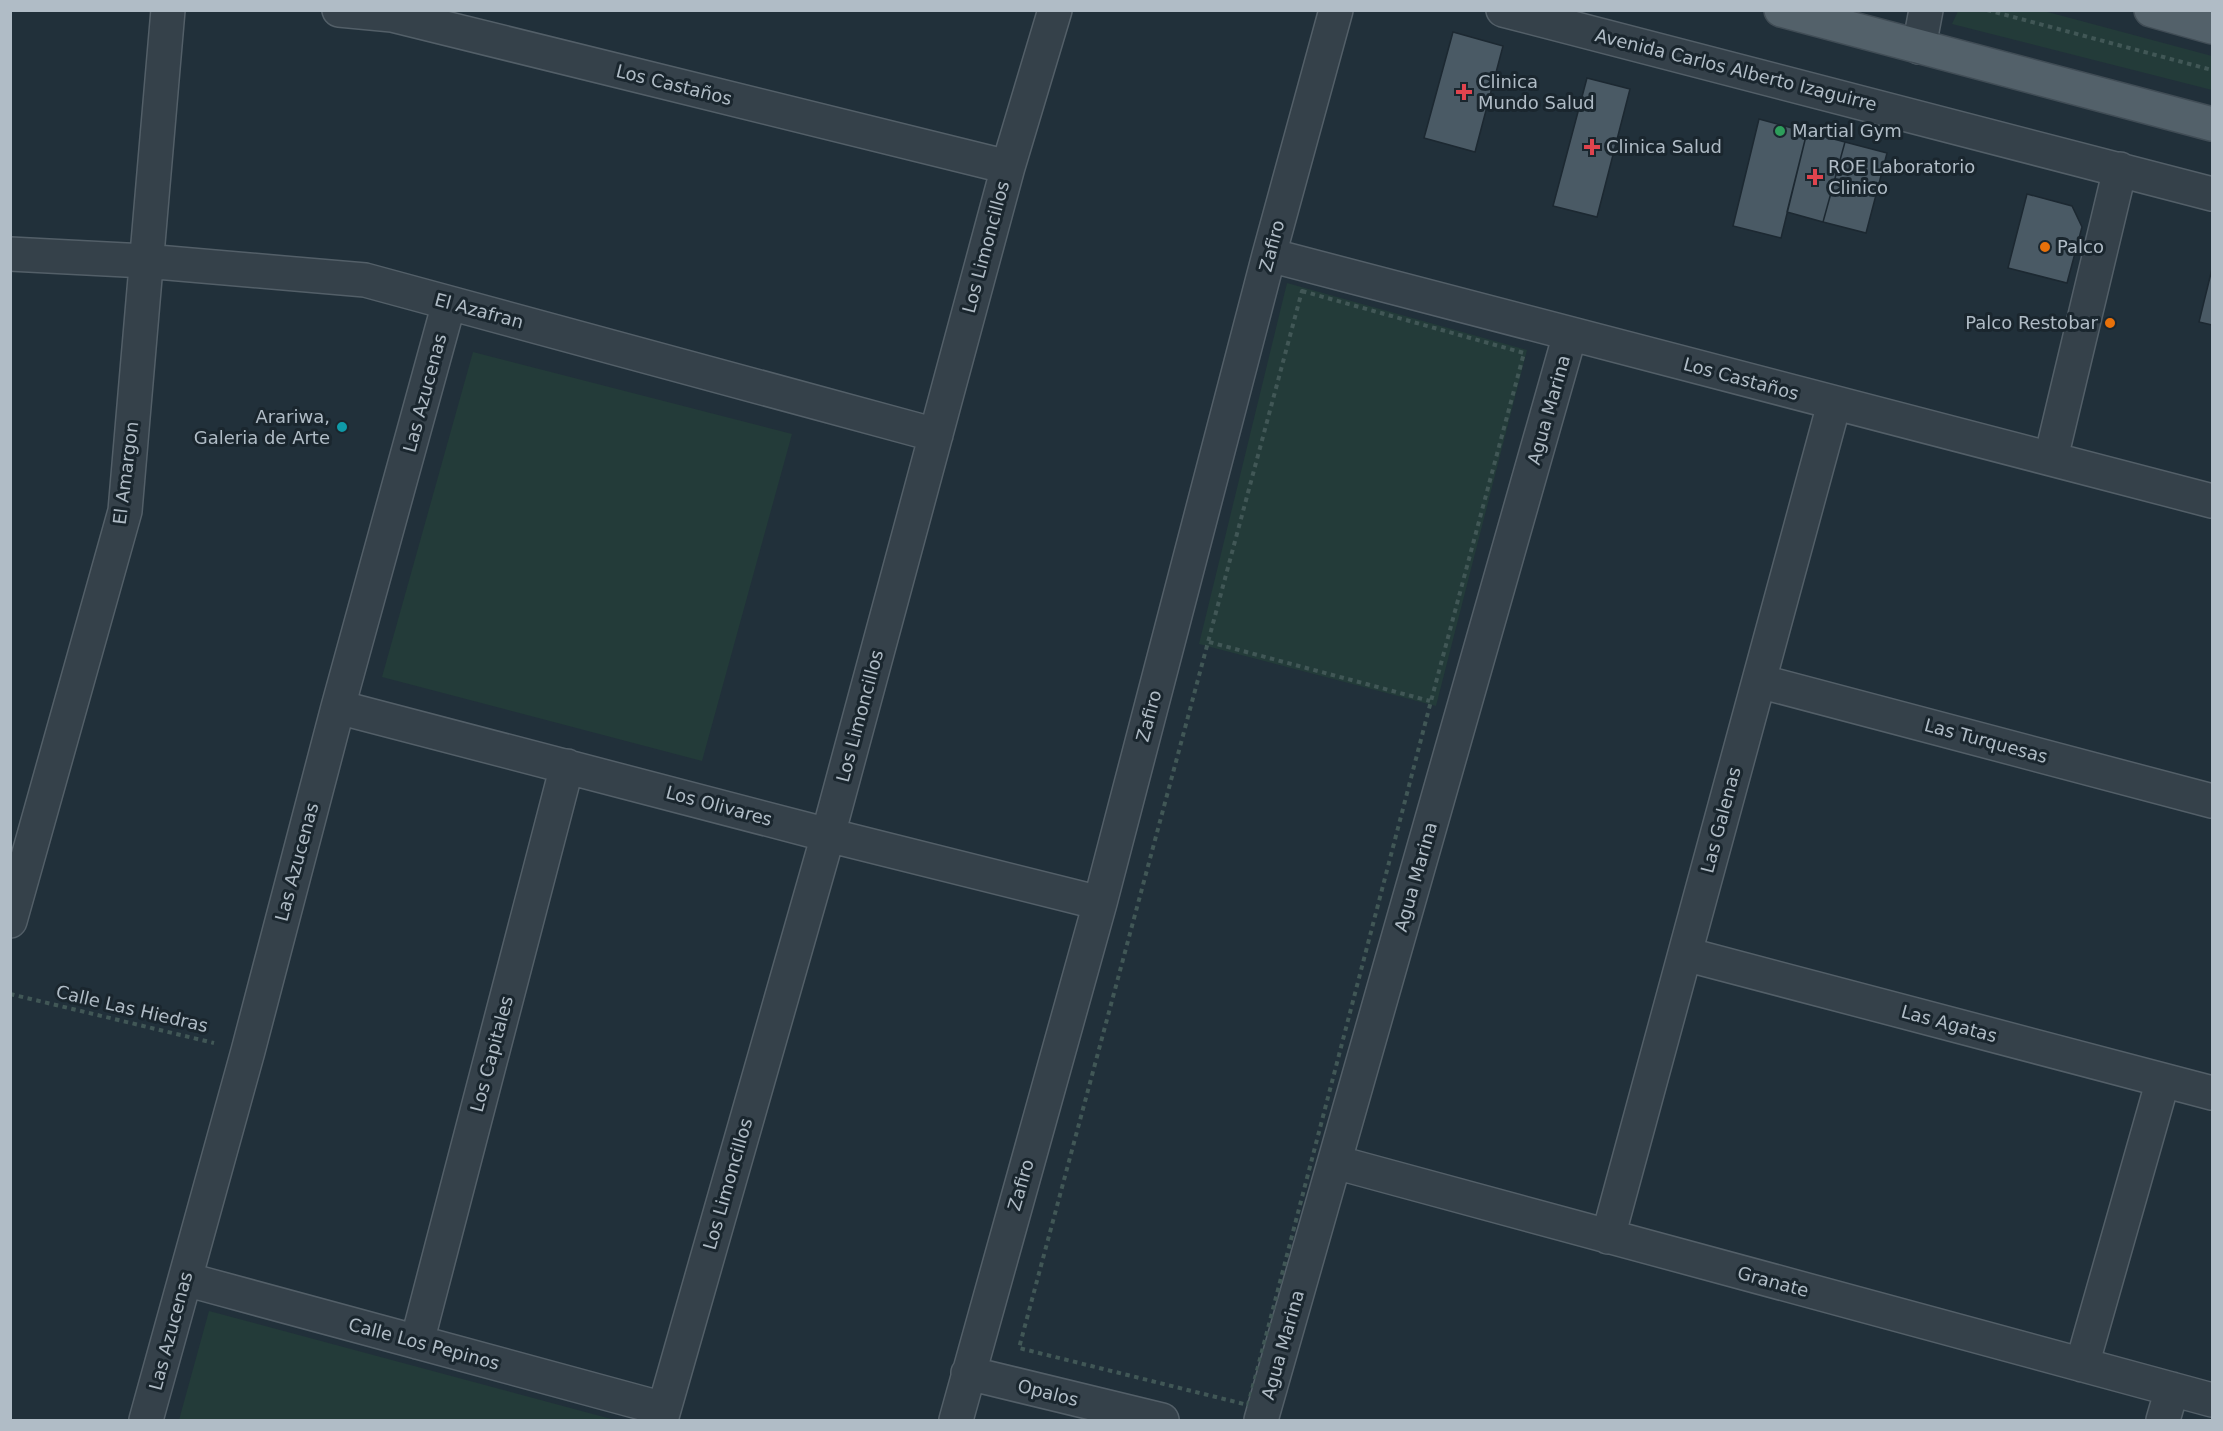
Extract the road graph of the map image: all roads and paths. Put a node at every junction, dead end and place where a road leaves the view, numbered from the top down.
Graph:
1 (168, 10) edge
2 (339, 10) edge
3 (1055, 10) edge
4 (1336, 10) edge
5 (1503, 10) edge
6 (1781, 10) edge
7 (1926, 10) edge
8 (1987, 10) edge
9 (2151, 10) edge
10 (2212, 27) edge
11 (1918, 47) junction
12 (2212, 70) edge
13 (2212, 124) edge
14 (1008, 167) junction
15 (2120, 169) junction
16 (2212, 194) edge
17 (10, 254) edge
18 (1269, 255) junction
19 (145, 261) junction
20 (448, 303) junction
21 (1570, 334) junction
22 (1834, 404) junction
23 (936, 435) junction
24 (2051, 458) junction
25 (2212, 501) edge
26 (1209, 642) junction
27 (1759, 681) junction
28 (1431, 701) junction
29 (338, 707) junction
30 (567, 766) junction
31 (2212, 801) edge
32 (828, 836) junction
33 (1100, 903) junction
34 (10, 921) edge
35 (1685, 954) junction
36 (10, 994) edge
37 (248, 1051) junction
38 (2163, 1080) junction
39 (2212, 1093) edge
40 (1335, 1162) junction
41 (1608, 1237) junction
42 (185, 1279) junction
43 (417, 1342) junction
44 (2082, 1365) junction
45 (968, 1373) junction
46 (2172, 1389) junction
47 (2212, 1400) edge
48 (662, 1415) edge
49 (146, 1420) edge
50 (956, 1420) edge
51 (1162, 1420) edge
52 (1261, 1420) edge
53 (2163, 1420) edge

1 - 19 street, El Amargon
2 - 14 street, Los Castaños
3 - 14 street, Los Limoncillos
4 - 18 street, Zafiro
5 - 15 street, Avenida Carlos Alberto Izaguirre
6 - 11 main road
7 - 11 street
8 - 12 path
9 - 10 main road
11 - 13 main road
14 - 23 street, Los Limoncillos
15 - 16 street, Avenida Carlos Alberto Izaguirre
15 - 24 street
17 - 19 street, El Azafran
18 - 21 street, Los Castaños
18 - 33 street, Zafiro
19 - 20 street, El Azafran
19 - 34 street, El Amargon
20 - 23 street, El Azafran
20 - 29 street, Las Azucenas
21 - 22 street, Los Castaños
21 - 40 street, Agua Marina
22 - 24 street, Los Castaños
22 - 27 street, Las Galenas
23 - 32 street, Los Limoncillos
24 - 25 street, Los Castaños
26 - 28 path
26 - 28 path
26 - 28 path
27 - 31 street, Las Turquesas
27 - 35 street, Las Galenas
29 - 30 street, Los Olivares
29 - 37 street, Las Azucenas
30 - 32 street, Los Olivares
30 - 43 street, Los Capitales
32 - 33 street, Los Olivares
32 - 48 street, Los Limoncillos
33 - 45 street, Zafiro
35 - 38 street, Las Agatas
35 - 41 street, Las Galenas
36 - 37 path, Calle Las Hiedras
37 - 42 street, Las Azucenas
38 - 39 street, Las Agatas
38 - 44 street
40 - 41 street, Granate
40 - 52 street, Agua Marina
41 - 44 street, Granate
42 - 43 street, Calle Los Pepinos
42 - 49 street, Las Azucenas
43 - 48 street, Calle Los Pepinos
44 - 46 street, Granate
45 - 50 street, Zafiro
45 - 51 street, Opalos
46 - 47 street, Granate
46 - 53 street

